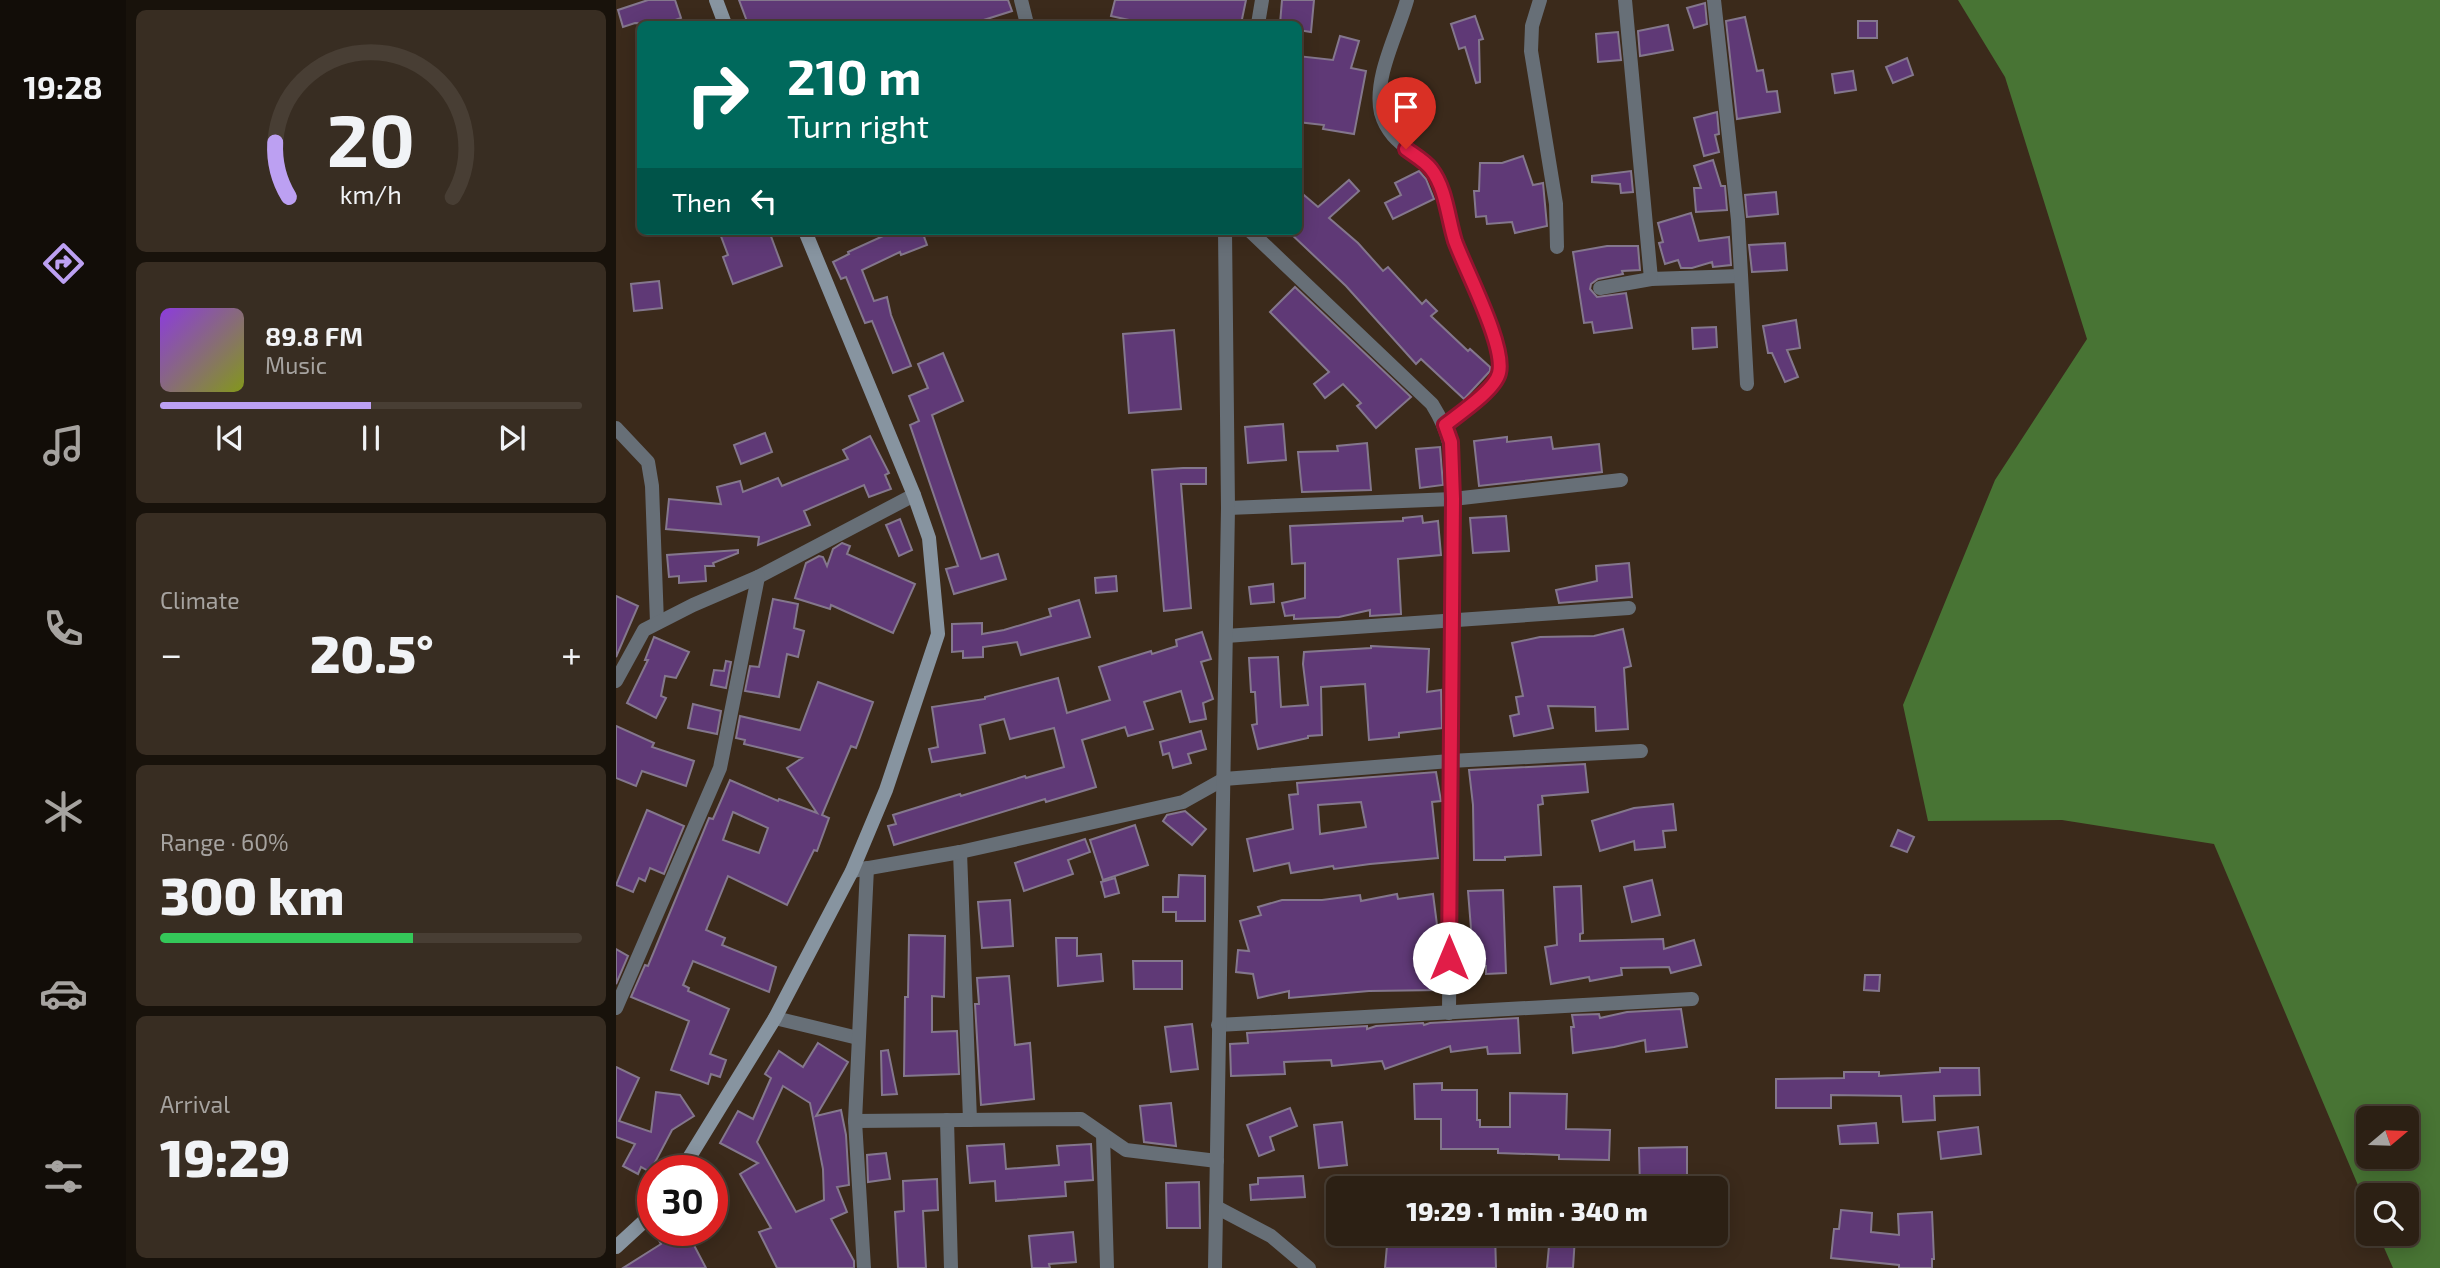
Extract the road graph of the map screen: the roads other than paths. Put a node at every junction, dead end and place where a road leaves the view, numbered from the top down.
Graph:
1 (716, 0) edge
2 (1021, 0) edge
3 (1262, 0) edge
4 (1407, 0) edge
5 (1540, 0) edge
6 (1625, 0) edge
7 (1714, 0) edge
8 (724, 21) edge
9 (1027, 21) edge
10 (1258, 21) edge
11 (807, 235) edge
12 (1225, 235) edge
13 (1254, 235) edge
14 (1557, 247) dead end
15 (1740, 276) junction
16 (1651, 279) junction
17 (1600, 288) dead end
18 (1747, 383) dead end
19 (1445, 425) junction
20 (616, 428) edge
21 (1621, 480) dead end
22 (914, 495) junction
23 (1453, 499) junction
24 (1228, 508) junction
25 (758, 577) junction
26 (1629, 608) dead end
27 (1451, 621) junction
28 (657, 623) junction
29 (1226, 636) junction
30 (616, 681) edge
31 (1642, 751) dead end
32 (1450, 761) junction
33 (1224, 779) junction
34 (960, 852) junction
35 (867, 867) junction
36 (852, 872) junction
37 (1692, 999) dead end
38 (616, 1008) edge
39 (1449, 1013) junction
40 (775, 1018) junction
41 (1218, 1026) junction
42 (858, 1038) junction
43 (947, 1120) junction
44 (970, 1120) junction
45 (855, 1121) junction
46 (1103, 1135) junction
47 (691, 1155) edge
48 (1217, 1161) junction
49 (1216, 1207) junction
50 (637, 1228) edge
51 (616, 1247) edge
52 (864, 1268) edge
53 (951, 1268) edge
54 (1107, 1268) edge
55 (1215, 1268) edge
56 (1309, 1268) edge

1 - 8 street
2 - 9 street
3 - 10 street
4 - 19 street
5 - 14 street
6 - 16 street
7 - 15 street
11 - 22 street
12 - 24 street
13 - 19 street
15 - 16 street
15 - 18 street
16 - 17 street
19 - 23 street
20 - 28 street
21 - 23 street
22 - 25 street
22 - 36 street
23 - 24 street
23 - 27 street
24 - 29 street
25 - 28 street
25 - 38 street
26 - 27 street
27 - 29 street
27 - 32 street
28 - 30 street
29 - 33 street
31 - 32 street
32 - 33 street
32 - 39 street
33 - 34 street
33 - 41 street
34 - 35 street
34 - 44 street
35 - 36 street
35 - 42 street
36 - 40 street
37 - 39 street
39 - 41 street
40 - 42 street
40 - 47 street
41 - 48 street
42 - 45 street
43 - 44 street
43 - 45 street
43 - 53 street
44 - 46 street
45 - 52 street
46 - 48 street
46 - 54 street
48 - 49 street
49 - 55 street
49 - 56 street
50 - 51 street

